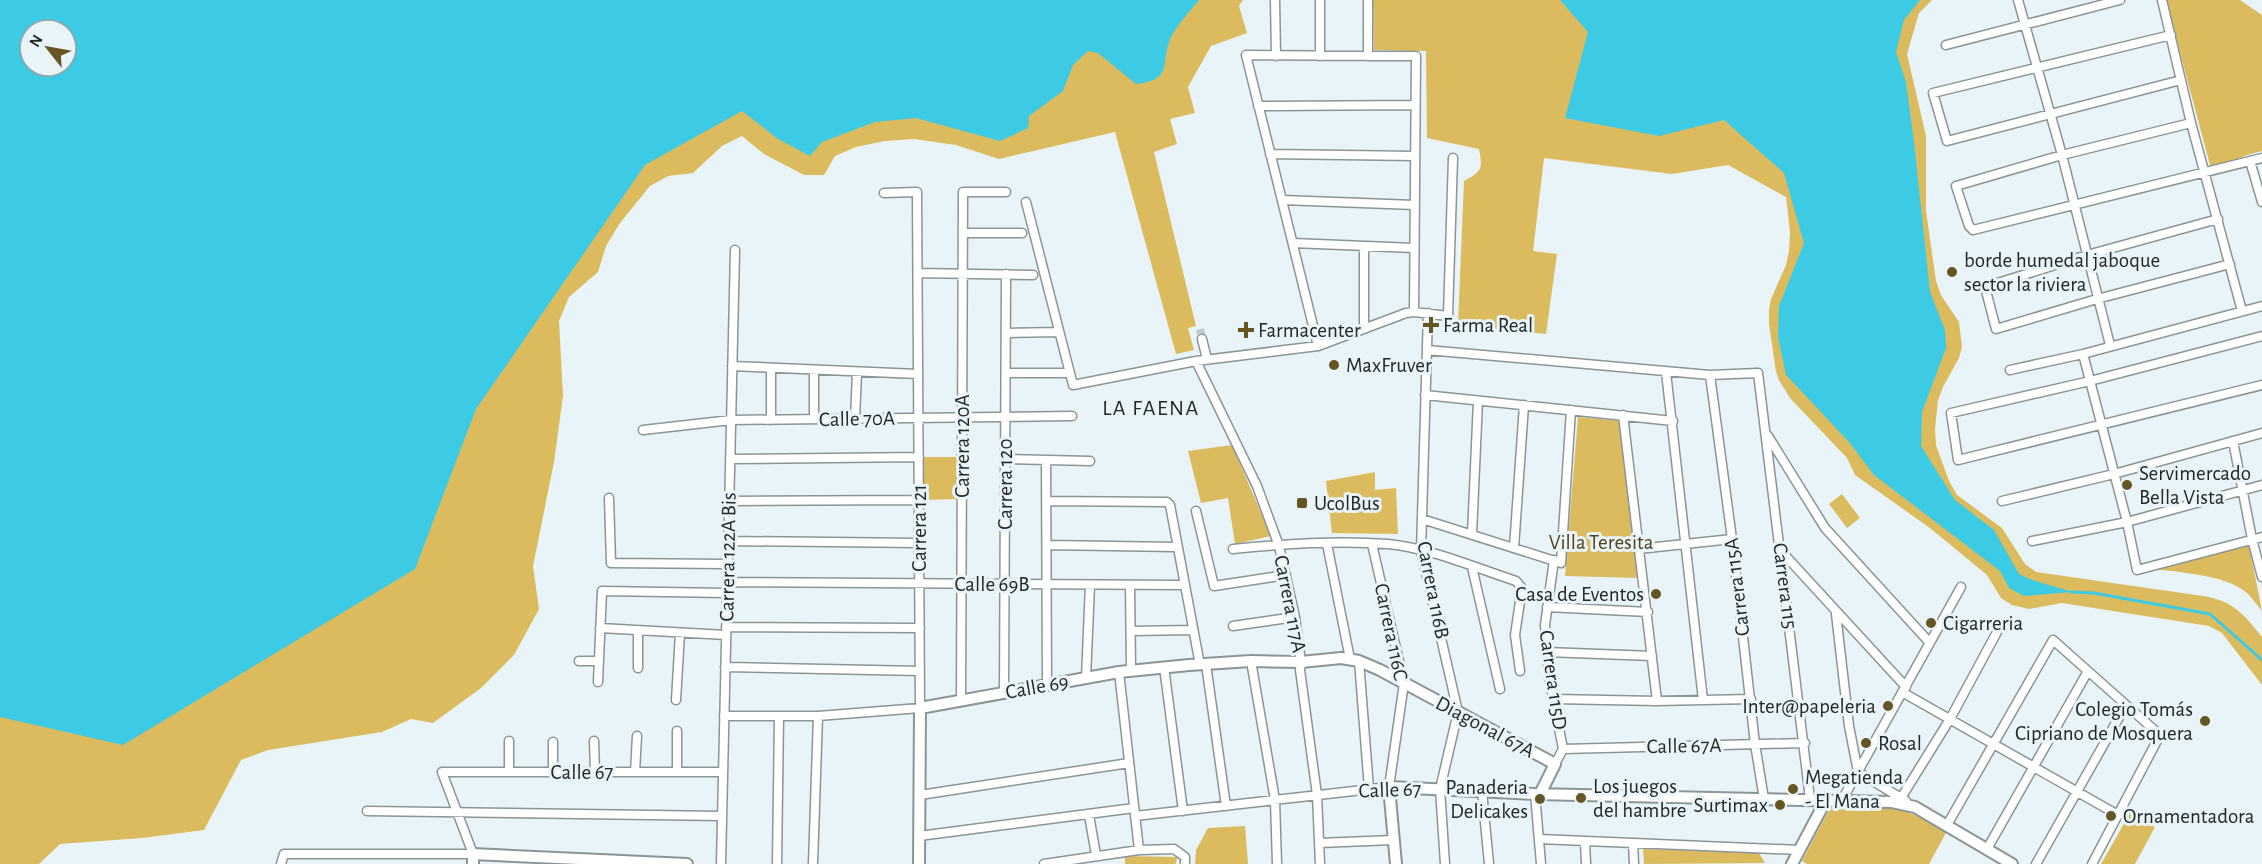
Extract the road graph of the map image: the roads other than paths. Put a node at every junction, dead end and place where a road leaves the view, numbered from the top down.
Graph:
1 (1275, 0) edge
2 (1320, 0) edge
3 (1368, 0) edge
4 (2018, 0) edge
5 (2120, 0) edge
6 (2162, 0) edge
7 (2026, 24) junction
8 (2171, 35) junction
9 (1946, 45) dead end
10 (1276, 56) junction
11 (1320, 56) junction
12 (1368, 56) junction
13 (2037, 67) junction
14 (2181, 80) junction
15 (1415, 105) junction
16 (1258, 106) junction
17 (2050, 115) junction
18 (2191, 123) junction
19 (1270, 154) junction
20 (2062, 155) junction
21 (1415, 156) junction
22 (1453, 158) dead end
23 (2262, 158) edge
24 (2250, 161) junction
25 (2204, 173) junction
26 (1006, 192) dead end
27 (884, 193) dead end
28 (1282, 200) junction
29 (1026, 202) dead end
30 (2262, 202) edge
31 (1414, 205) junction
32 (2075, 206) junction
33 (2218, 219) junction
34 (963, 233) junction
35 (1022, 233) dead end
36 (1293, 243) junction
37 (1364, 246) junction
38 (1414, 248) junction
39 (735, 250) dead end
40 (2087, 255) junction
41 (2230, 264) junction
42 (918, 273) junction
43 (963, 274) junction
44 (1006, 274) junction
45 (1033, 275) dead end
46 (2097, 299) junction
47 (2262, 306) edge
48 (2242, 311) junction
49 (1414, 312) junction
50 (1428, 313) junction
51 (1364, 327) junction
52 (1059, 332) junction
53 (1006, 333) junction
54 (2262, 336) edge
55 (1202, 339) tunnel mouth
56 (2110, 345) junction
57 (1318, 346) junction
58 (1426, 350) junction
59 (2083, 354) junction
60 (1207, 359) junction
61 (1196, 361) junction
62 (732, 366) junction
63 (771, 368) junction
64 (814, 370) junction
65 (2010, 370) dead end
66 (857, 372) junction
67 (1666, 372) junction
68 (1006, 373) junction
69 (918, 374) junction
70 (1070, 374) junction
71 (1710, 375) junction
72 (2090, 381) junction
73 (2262, 385) edge
74 (1425, 395) junction
75 (1478, 401) junction
76 (1524, 405) junction
77 (1571, 410) junction
78 (1072, 416) dead end
79 (1623, 416) junction
80 (962, 417) junction
81 (1005, 417) junction
82 (855, 418) junction
83 (919, 418) junction
84 (814, 419) junction
85 (731, 420) junction
86 (771, 420) junction
87 (1673, 421) junction
88 (2102, 426) junction
89 (643, 430) dead end
90 (2262, 433) edge
91 (1766, 434) junction
92 (2233, 441) junction
93 (919, 457) junction
94 (730, 459) junction
95 (1005, 459) junction
96 (1046, 460) junction
97 (1090, 461) dead end
98 (2114, 474) junction
99 (2262, 485) edge
100 (2243, 490) junction
101 (609, 498) dead end
102 (919, 500) junction
103 (729, 501) junction
104 (1047, 501) junction
105 (2002, 501) dead end
106 (1196, 512) dead end
107 (1422, 519) junction
108 (2127, 522) junction
109 (1472, 534) junction
110 (2262, 537) edge
111 (1732, 539) junction
112 (2252, 539) junction
113 (728, 541) junction
114 (2032, 541) dead end
115 (919, 543) junction
116 (1685, 543) junction
117 (1327, 544) junction
118 (1372, 544) junction
119 (1047, 545) junction
120 (1280, 546) junction
121 (1176, 547) junction
122 (1514, 548) junction
123 (1233, 549) dead end
124 (1638, 549) junction
125 (1421, 551) junction
126 (1780, 551) junction
127 (1557, 561) junction
128 (728, 564) junction
129 (1472, 567) junction
130 (1286, 574) junction
131 (2261, 577) edge
132 (727, 582) junction
133 (920, 584) junction
134 (961, 584) junction
135 (1005, 584) junction
136 (1047, 585) junction
137 (1090, 585) junction
138 (1130, 585) junction
139 (1184, 585) junction
140 (1961, 587) dead end
141 (727, 593) junction
142 (1547, 607) junction
143 (1648, 612) junction
144 (1836, 614) junction
145 (1295, 617) junction
146 (1233, 626) dead end
147 (600, 628) junction
148 (920, 628) junction
149 (1193, 630) junction
150 (638, 631) junction
151 (726, 631) junction
152 (1131, 631) junction
153 (1997, 632) dead end
154 (680, 633) junction
155 (1930, 643) junction
156 (1546, 652) junction
157 (1652, 656) junction
158 (1354, 660) junction
159 (579, 661) dead end
160 (598, 661) junction
161 (1251, 661) junction
162 (1301, 662) junction
163 (1203, 665) junction
164 (1164, 667) junction
165 (638, 668) dead end
166 (725, 668) junction
167 (1131, 670) junction
168 (920, 671) junction
169 (1520, 671) dead end
170 (2088, 671) junction
171 (1119, 672) junction
172 (1086, 678) junction
173 (598, 682) dead end
174 (1404, 683) junction
175 (1047, 685) junction
176 (1500, 689) dead end
177 (1904, 689) junction
178 (1004, 693) junction
179 (1554, 699) junction
180 (1751, 699) junction
181 (676, 700) dead end
182 (1703, 700) junction
183 (961, 701) junction
184 (1657, 701) junction
185 (2126, 705) junction
186 (920, 708) junction
187 (1458, 712) junction
188 (724, 716) junction
189 (779, 716) junction
190 (818, 716) junction
191 (1950, 719) junction
192 (677, 731) dead end
193 (637, 736) dead end
194 (509, 741) dead end
195 (594, 741) dead end
196 (553, 742) dead end
197 (1805, 743) junction
198 (1755, 744) junction
199 (1994, 744) junction
200 (1563, 749) junction
201 (1129, 763) junction
202 (1555, 764) junction
203 (2034, 767) junction
204 (509, 772) junction
205 (553, 772) junction
206 (595, 772) junction
207 (635, 772) junction
208 (677, 772) junction
209 (723, 772) junction
210 (1858, 772) junction
211 (1389, 787) junction
212 (1369, 789) junction
213 (1440, 789) junction
214 (1482, 791) junction
215 (2077, 791) junction
216 (1538, 794) junction
217 (920, 795) junction
218 (1317, 795) junction
219 (1901, 798) junction
220 (1764, 799) junction
221 (1810, 799) junction
222 (1275, 800) junction
223 (1826, 800) junction
224 (1842, 800) junction
225 (1226, 806) junction
226 (1915, 807) junction
227 (367, 811) dead end
228 (457, 811) junction
229 (1184, 811) junction
230 (1135, 812) junction
231 (1089, 815) junction
232 (2118, 815) junction
233 (722, 816) junction
234 (1947, 825) junction
235 (919, 836) junction
236 (1539, 838) junction
237 (1393, 840) junction
238 (1584, 841) junction
239 (1319, 843) junction
240 (1633, 844) junction
241 (1987, 849) junction
242 (1139, 850) junction
243 (1799, 850) junction
244 (1096, 855) junction
245 (473, 859) edge
246 (551, 861) edge
247 (280, 864) edge
248 (666, 864) edge
249 (687, 864) edge
250 (720, 864) edge
251 (777, 864) edge
252 (813, 864) edge
253 (919, 864) edge
254 (1048, 864) edge
255 (1185, 864) edge
256 (1277, 864) edge
257 (1320, 864) edge
258 (1395, 864) edge
259 (1445, 864) edge
260 (1489, 864) edge
261 (1541, 864) edge
262 (1586, 864) edge
263 (1634, 864) edge
264 (1792, 864) edge
265 (2012, 864) edge
266 (2036, 864) edge
267 (2092, 864) edge

1 - 10 street
2 - 11 street
3 - 12 street
4 - 7 street
5 - 7 street
6 - 8 street
7 - 9 street
7 - 13 street
8 - 13 street
8 - 14 street
10 - 11 street
10 - 16 street
11 - 12 street
12 - 15 street
13 - 17 street
13 - 17 street
14 - 17 street
14 - 18 street
15 - 16 street
15 - 21 street
16 - 19 street
17 - 20 street
18 - 20 street
18 - 25 street
19 - 21 street
19 - 28 street
20 - 32 street
20 - 32 street
21 - 31 street
22 - 50 street
23 - 24 street
24 - 25 street
24 - 30 street
25 - 32 street
25 - 33 street
26 - 34 street, Carrera 120A
27 - 42 street, Carrera 121
28 - 31 street
28 - 36 street
29 - 52 street
31 - 38 street
32 - 40 street
33 - 40 street
33 - 41 street
34 - 35 street
34 - 43 street, Carrera 120A
36 - 37 street
36 - 57 street
37 - 38 street
37 - 51 street
38 - 49 street
39 - 62 street, Carrera 122A Bis
40 - 46 street
40 - 46 street
41 - 46 street
41 - 48 street
42 - 43 street
42 - 69 street, Carrera 121
43 - 44 street
43 - 80 street, Carrera 120A
44 - 45 street
44 - 53 street, Carrera 120
46 - 56 street
47 - 48 street
48 - 56 street
49 - 50 street
49 - 51 street
50 - 58 street, Carrera 116B
51 - 57 street
52 - 53 street
52 - 70 street
53 - 68 street, Carrera 120
54 - 72 street
55 - 60 street
56 - 59 street
57 - 60 street
58 - 67 street
58 - 74 street, Carrera 116B
59 - 65 street
59 - 72 street
60 - 61 street
61 - 70 street
61 - 120 street, Carrera 117A
62 - 63 street
62 - 85 street, Carrera 122A Bis
63 - 64 street
63 - 86 street
64 - 66 street
64 - 84 street
66 - 69 street
66 - 82 street
67 - 71 street
67 - 87 street
68 - 70 street
68 - 81 street, Carrera 120
69 - 83 street, Carrera 121
71 - 91 street, Carrera 115
71 - 111 street, Carrera 115A
72 - 88 street
72 - 88 street
73 - 88 street
74 - 75 street
74 - 107 street, Carrera 116B
75 - 76 street
75 - 109 street
76 - 77 street
76 - 122 street
77 - 79 street
77 - 127 street, Carrera 115D
78 - 81 street, Calle 70A
79 - 87 street
79 - 124 street
80 - 81 street, Calle 70A
80 - 83 street, Calle 70A
80 - 134 street, Carrera 120A
81 - 95 street, Carrera 120
82 - 83 street, Calle 70A
82 - 84 street, Calle 70A
83 - 93 street, Carrera 121
84 - 86 street, Calle 70A
85 - 86 street, Calle 70A
85 - 89 street, Calle 70A
85 - 94 street, Carrera 122A Bis
87 - 116 street
88 - 98 street
90 - 92 street
91 - 126 street, Carrera 115
91 - 155 street
92 - 98 street
92 - 100 street
93 - 94 street
93 - 102 street, Carrera 121
94 - 103 street, Carrera 122A Bis
95 - 96 street
95 - 135 street, Carrera 120
96 - 97 street
96 - 104 street
98 - 105 street
98 - 108 street
99 - 100 street
100 - 108 street
100 - 112 street
101 - 128 street
102 - 103 street
102 - 115 street, Carrera 121
103 - 113 street, Carrera 122A Bis
104 - 119 street
104 - 121 street
106 - 130 street
107 - 109 street
107 - 125 street, Carrera 116B
108 - 112 street
108 - 114 street
109 - 122 street
110 - 112 street
111 - 116 street
111 - 180 street, Carrera 115A
112 - 131 street
113 - 115 street
113 - 128 street, Carrera 122A Bis
115 - 133 street, Carrera 121
116 - 124 street
116 - 182 street
117 - 118 street
117 - 120 street
117 - 158 street
118 - 125 street
118 - 174 street, Carrera 116C
119 - 121 street
119 - 136 street
120 - 123 street
120 - 130 street, Carrera 117A
121 - 139 street
122 - 127 street
124 - 143 street
125 - 129 street
125 - 187 street, Carrera 116B
126 - 144 street
126 - 197 street, Carrera 115
127 - 142 street, Carrera 115D
128 - 132 street, Carrera 122A Bis
129 - 169 street
129 - 176 street
130 - 145 street, Carrera 117A
132 - 133 street, Calle 69B
132 - 141 street, Carrera 122A Bis
133 - 134 street, Calle 69B
133 - 148 street, Carrera 121
134 - 135 street, Calle 69B
134 - 183 street, Carrera 120A
135 - 136 street, Calle 69B
135 - 178 street, Carrera 120
136 - 137 street, Calle 69B
136 - 175 street
137 - 138 street, Calle 69B
137 - 172 street
138 - 139 street, Calle 69B
138 - 152 street
139 - 149 street
140 - 155 street
141 - 147 street
141 - 151 street, Carrera 122A Bis
142 - 143 street
142 - 156 street, Carrera 115D
143 - 157 street
144 - 177 street
144 - 210 street
145 - 146 street
145 - 162 street, Carrera 117A
147 - 150 street
147 - 160 street
148 - 151 street
148 - 168 street, Carrera 121
149 - 152 street
149 - 163 street
150 - 154 street
150 - 165 street
151 - 154 street
151 - 166 street, Carrera 122A Bis
152 - 167 street
153 - 191 street
154 - 181 street
155 - 177 street
156 - 157 street
156 - 179 street, Carrera 115D
157 - 184 street
158 - 162 street, Calle 69
158 - 174 street, Diagonal 67A
158 - 212 street
159 - 160 street
160 - 173 street
161 - 162 street, Calle 69
161 - 163 street, Calle 69
161 - 222 street
162 - 218 street, Carrera 117A
163 - 164 street, Calle 69
163 - 225 street
164 - 167 street, Calle 69
164 - 229 street
166 - 168 street
166 - 188 street, Carrera 122A Bis
167 - 171 street, Calle 69
168 - 186 street, Carrera 121
170 - 185 street
170 - 199 street
170 - 203 street
171 - 172 street, Calle 69
171 - 201 street
172 - 175 street, Calle 69
174 - 187 street, Diagonal 67A
174 - 211 street, Carrera 116C
175 - 178 street, Calle 69
177 - 191 street
177 - 210 street
178 - 183 street, Calle 69
179 - 184 street
179 - 200 street, Carrera 115D
180 - 182 street
180 - 198 street, Carrera 115A
182 - 184 street
183 - 186 street, Calle 69
185 - 215 street
185 - 232 street
186 - 190 street, Calle 69
186 - 217 street, Carrera 121
187 - 202 street, Diagonal 67A
187 - 213 street, Carrera 116B
188 - 189 street, Calle 69
188 - 209 street, Carrera 122A Bis
189 - 190 street, Calle 69
189 - 251 street
190 - 252 street
191 - 199 street
191 - 219 street
192 - 208 street
193 - 207 street
194 - 204 street
195 - 206 street
196 - 205 street
197 - 198 street, Calle 67A
197 - 221 street, Carrera 115
198 - 200 street, Calle 67A
198 - 220 street, Carrera 115A
199 - 203 street
199 - 234 street
200 - 202 street, Carrera 115D
201 - 217 street
201 - 230 street
202 - 216 street, Carrera 115D
203 - 215 street
203 - 241 street
204 - 205 street, Calle 67
204 - 228 street, Calle 67
205 - 206 street, Calle 67
206 - 207 street, Calle 67
207 - 208 street, Calle 67
208 - 209 street, Calle 67
209 - 233 street, Carrera 122A Bis
210 - 219 street
210 - 224 street
211 - 212 street, Calle 67
211 - 213 street, Calle 67
211 - 237 street, Carrera 116C
212 - 218 street, Calle 67
213 - 214 street, Calle 67
213 - 259 street, Carrera 116B
214 - 216 street, Calle 67
214 - 260 street
215 - 232 street
215 - 266 street
216 - 220 street, Calle 67
216 - 236 street
217 - 235 street, Carrera 121
218 - 222 street, Calle 67
218 - 239 street, Carrera 117A
219 - 226 street
220 - 221 street, Calle 67
221 - 223 street, Calle 67
222 - 225 street, Calle 67
222 - 256 street
223 - 224 street
223 - 243 street
224 - 226 street
225 - 229 street, Calle 67
226 - 234 street
227 - 228 street
228 - 233 street
228 - 245 street
229 - 230 street, Calle 67
230 - 231 street, Calle 67
230 - 242 street
231 - 235 street, Calle 67
231 - 244 street
232 - 267 street
233 - 250 street, Carrera 122A Bis
234 - 241 street
235 - 253 street, Carrera 121
236 - 238 street
236 - 261 street
237 - 239 street
237 - 258 street, Carrera 116C
238 - 240 street
238 - 262 street
239 - 257 street, Carrera 117A
240 - 243 street
240 - 263 street
241 - 265 street
242 - 244 street
242 - 255 street
243 - 264 street
244 - 254 street
245 - 246 street
245 - 247 street
246 - 248 street
248 - 249 street

